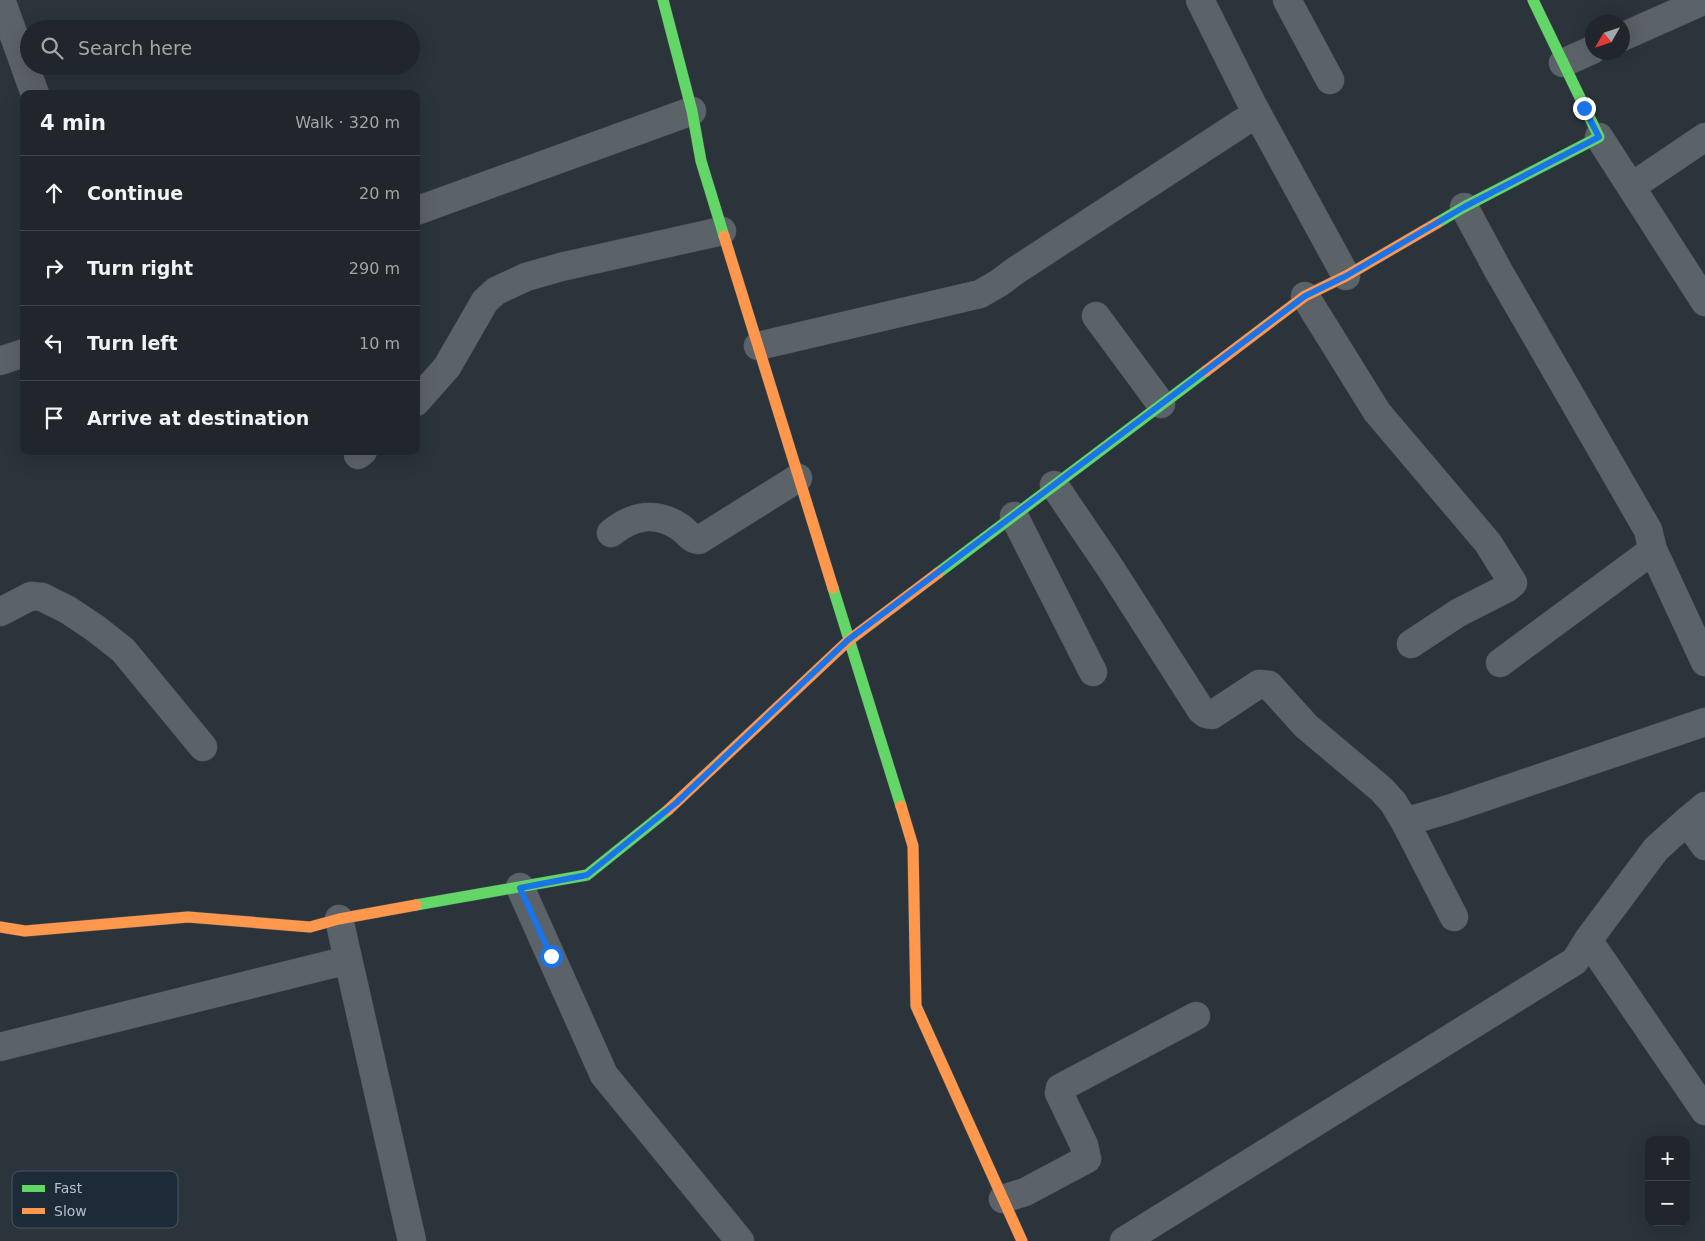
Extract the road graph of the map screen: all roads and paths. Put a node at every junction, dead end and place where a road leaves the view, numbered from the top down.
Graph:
1 (1, 0) edge
2 (663, 0) edge
3 (1200, 0) edge
4 (1287, 0) edge
5 (1533, 0) edge
6 (1705, 0) edge
7 (1630, 33) edge
8 (20, 53) edge
9 (1585, 53) edge
10 (1563, 63) junction
11 (28, 75) edge
12 (1330, 80) dead end
13 (34, 90) edge
14 (692, 111) junction
15 (1257, 114) junction
16 (1599, 137) junction
17 (1705, 137) edge
18 (1630, 187) junction
19 (1464, 207) junction
20 (420, 210) edge
21 (722, 230) junction
22 (1346, 276) junction
23 (1305, 296) junction
24 (1705, 302) edge
25 (1096, 316) dead end
26 (758, 346) junction
27 (20, 354) edge
28 (0, 361) edge
29 (420, 397) edge
30 (1161, 404) junction
31 (798, 478) junction
32 (1054, 485) junction
33 (1014, 516) junction
34 (611, 533) dead end
35 (1653, 550) junction
36 (0, 612) edge
37 (848, 640) junction
38 (1411, 644) dead end
39 (1705, 662) edge
40 (1500, 664) dead end
41 (1093, 672) dead end
42 (1705, 722) edge
43 (203, 747) dead end
44 (1696, 814) edge
45 (1405, 822) junction
46 (1705, 846) edge
47 (520, 888) junction
48 (1454, 917) dead end
49 (339, 919) junction
50 (0, 927) edge
51 (1588, 940) junction
52 (348, 960) junction
53 (1196, 1016) dead end
54 (0, 1047) edge
55 (1705, 1110) edge
56 (1003, 1199) junction
57 (412, 1241) edge
58 (740, 1241) edge
59 (1022, 1241) edge
60 (1124, 1241) edge

1 - 8 street
2 - 14 street
3 - 15 street
4 - 12 street
5 - 10 street
6 - 7 street
9 - 10 street
10 - 16 street
11 - 13 street
14 - 20 street
14 - 21 street
15 - 22 street
15 - 26 street
16 - 18 street
16 - 19 street
17 - 18 street
18 - 24 street
19 - 22 street
19 - 35 street
21 - 26 street
21 - 29 street
22 - 23 street
23 - 30 street
23 - 38 street
25 - 30 street
26 - 31 street
27 - 28 street
30 - 32 street
31 - 34 street
31 - 37 street
32 - 33 street
32 - 45 street
33 - 37 street
33 - 41 street
35 - 39 street
35 - 40 street
36 - 43 street
37 - 47 street
37 - 56 street
42 - 45 street
44 - 46 street
44 - 51 street
45 - 48 street
47 - 49 street
47 - 58 street
49 - 50 street
49 - 52 street
51 - 55 street
51 - 60 street
52 - 54 street
52 - 57 street
53 - 56 street
56 - 59 street

